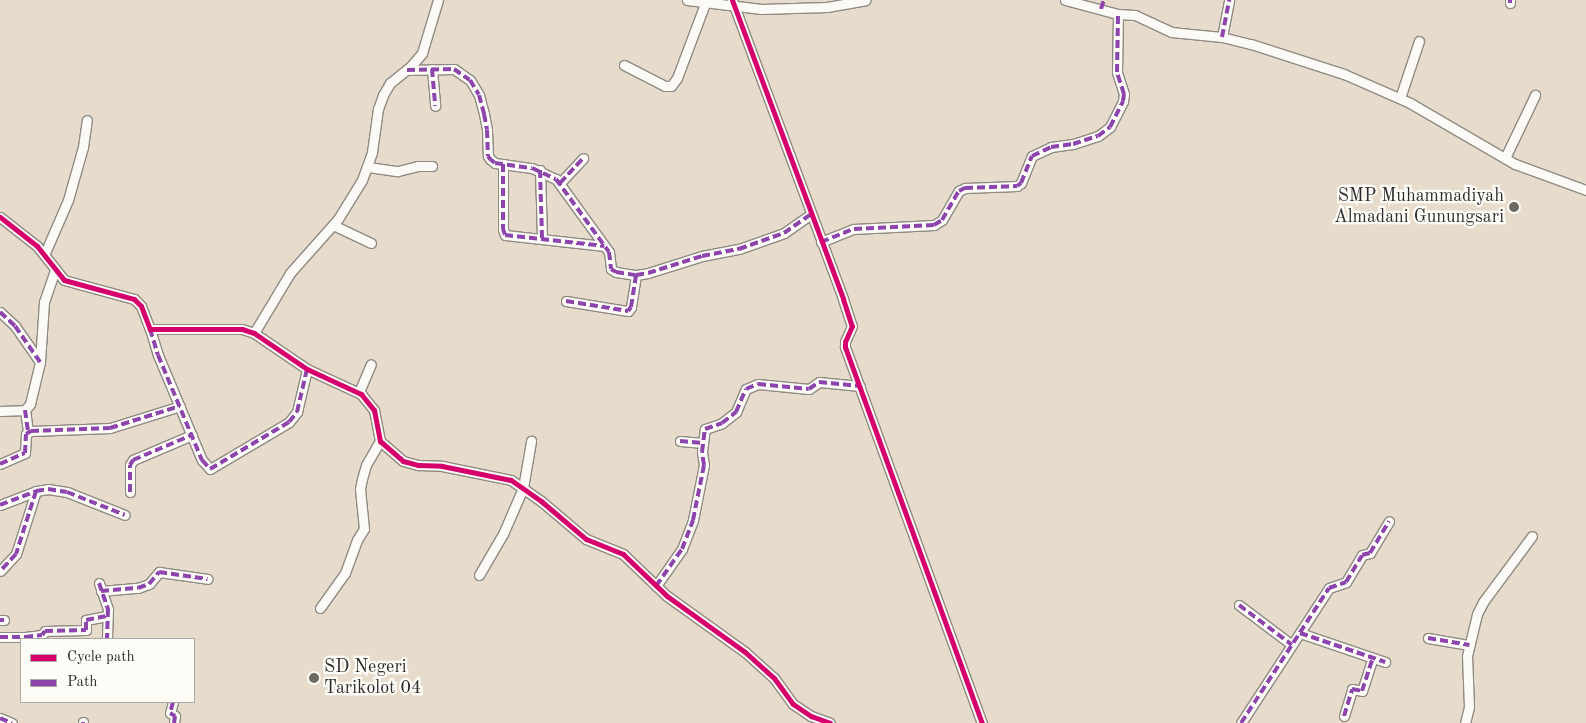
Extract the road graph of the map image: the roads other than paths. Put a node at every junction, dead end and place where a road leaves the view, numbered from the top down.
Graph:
1 (438, 0) edge
2 (687, 0) edge
3 (865, 0) edge
4 (1066, 0) edge
5 (1229, 0) edge
6 (706, 1) edge
7 (733, 3) edge
8 (1102, 5) edge
9 (1118, 14) junction
10 (1222, 37) junction
11 (1419, 41) dead end
12 (624, 65) dead end
13 (432, 68) junction
14 (407, 70) junction
15 (1535, 94) dead end
16 (1400, 98) junction
17 (436, 106) dead end
18 (87, 120) dead end
19 (583, 158) dead end
20 (1505, 158) junction
21 (503, 164) junction
22 (432, 166) dead end
23 (368, 167) junction
24 (540, 170) junction
25 (560, 183) junction
26 (1586, 190) edge
27 (811, 214) junction
28 (0, 217) edge
29 (333, 225) junction
30 (542, 239) junction
31 (821, 242) junction
32 (371, 243) dead end
33 (604, 246) junction
34 (44, 254) junction
35 (55, 270) junction
36 (636, 275) junction
37 (566, 301) dead end
38 (0, 312) edge
39 (150, 329) junction
40 (254, 333) junction
41 (40, 362) junction
42 (371, 364) dead end
43 (307, 369) junction
44 (860, 386) junction
45 (359, 392) junction
46 (180, 406) junction
47 (0, 410) edge
48 (25, 410) junction
49 (28, 432) junction
50 (192, 435) junction
51 (531, 440) dead end
52 (680, 440) dead end
53 (380, 441) junction
54 (703, 442) junction
55 (0, 464) edge
56 (522, 488) junction
57 (36, 491) junction
58 (130, 492) dead end
59 (0, 505) edge
60 (125, 515) dead end
61 (1389, 521) dead end
62 (1532, 536) dead end
63 (0, 571) edge
64 (479, 575) dead end
65 (208, 578) dead end
66 (656, 586) junction
67 (1239, 605) dead end
68 (320, 608) dead end
69 (107, 616) junction
70 (1300, 633) junction
71 (0, 637) edge
72 (107, 638) edge
73 (1428, 638) dead end
74 (1469, 644) junction
75 (1292, 645) junction
76 (1373, 658) junction
77 (1385, 662) dead end
78 (173, 703) edge
79 (1344, 716) dead end
80 (0, 718) edge
81 (12, 723) edge
82 (174, 723) edge
83 (830, 723) edge
84 (982, 723) edge
85 (1241, 723) edge
86 (1465, 723) edge

1 - 14 street
2 - 6 street
3 - 7 street
4 - 8 street
5 - 10 street
6 - 7 street
6 - 12 street
7 - 27 street
8 - 9 street
9 - 10 street
9 - 31 street
10 - 16 street
11 - 16 street
13 - 14 street
13 - 17 street
13 - 21 street
14 - 23 street
15 - 20 street
16 - 20 street
18 - 34 street
19 - 25 street
20 - 26 street
21 - 24 street
21 - 30 street
22 - 23 street
23 - 29 street
24 - 25 street
24 - 30 street
25 - 33 street
27 - 31 street
27 - 36 street
28 - 34 street
29 - 32 street
29 - 40 street
30 - 33 street
31 - 44 street
33 - 36 street
34 - 35 street
35 - 39 street
35 - 41 street
36 - 37 street
38 - 41 street
39 - 40 street
39 - 46 street
40 - 43 street
41 - 48 street
42 - 45 street
43 - 45 street
43 - 50 street
44 - 54 street
44 - 84 street
45 - 53 street
46 - 49 street
46 - 50 street
47 - 48 street
48 - 49 street
49 - 55 street
50 - 58 street
51 - 56 street
52 - 54 street
53 - 56 street
53 - 68 street
54 - 66 street
56 - 64 street
56 - 66 street
57 - 59 street
57 - 60 street
57 - 63 street
61 - 70 street
62 - 74 street
65 - 69 street
66 - 83 street
67 - 75 street
69 - 71 street
69 - 72 street
70 - 75 street
70 - 76 street
73 - 74 street
74 - 86 street
75 - 85 street
76 - 77 street
76 - 79 street
78 - 82 street
80 - 81 street

